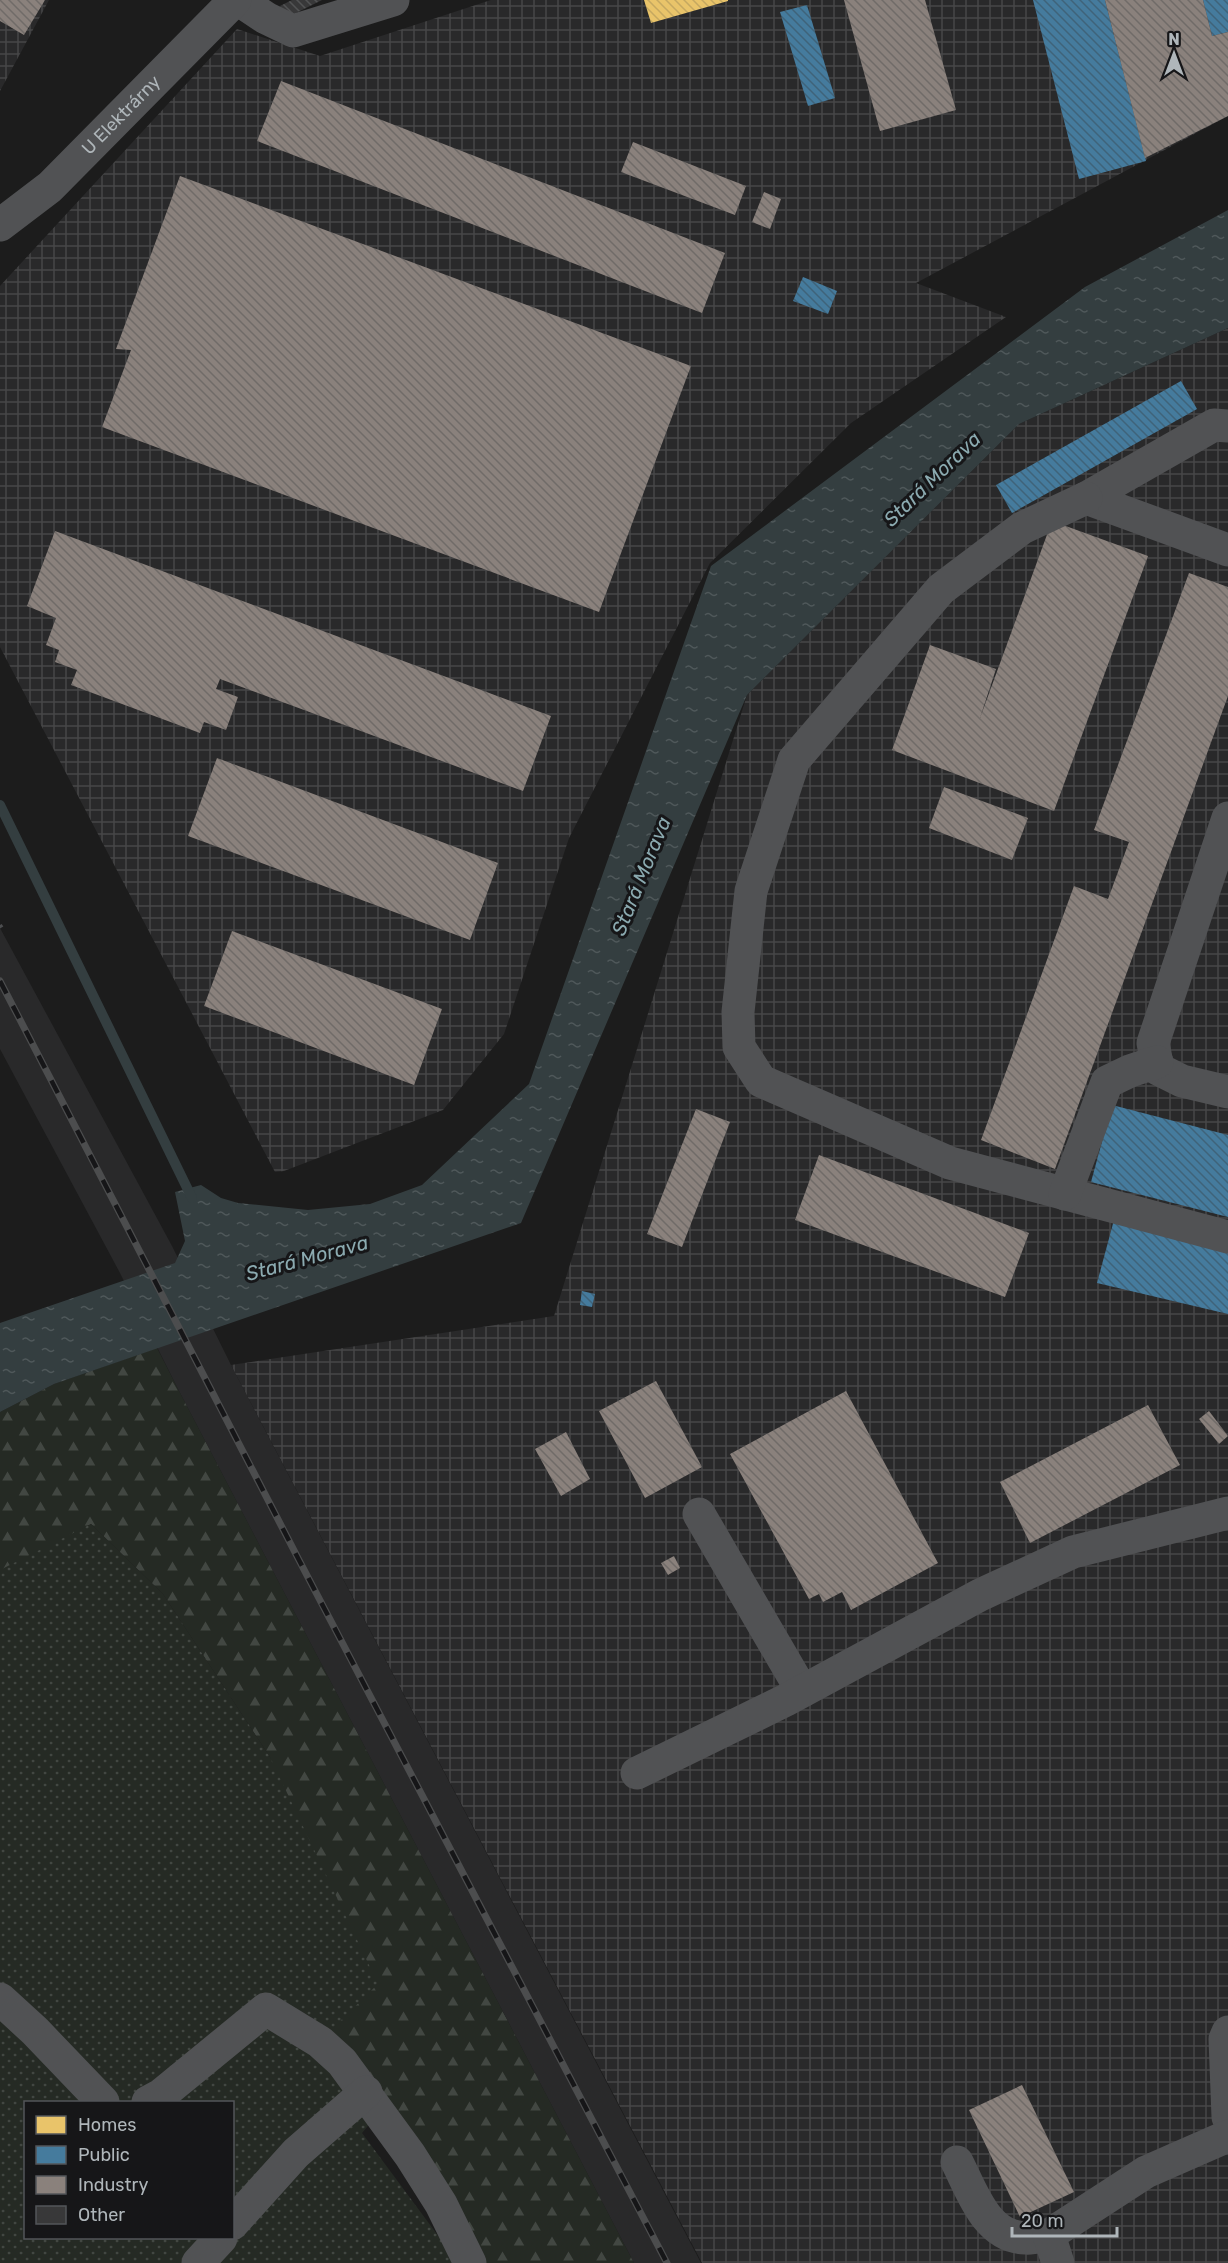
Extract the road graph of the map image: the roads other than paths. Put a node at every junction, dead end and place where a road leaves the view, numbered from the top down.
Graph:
1 (237, 0) edge
2 (393, 0) edge
3 (0, 225) edge
4 (1228, 426) edge
5 (1086, 498) junction
6 (1228, 550) edge
7 (1228, 818) edge
8 (1157, 1062) junction
9 (1228, 1092) edge
10 (1065, 1194) junction
11 (1228, 1237) edge
12 (1228, 1513) edge
13 (699, 1514) dead end
14 (802, 1691) junction
15 (637, 1773) dead end
16 (0, 1999) edge
17 (1228, 2031) edge
18 (366, 2092) junction
19 (101, 2101) edge
20 (152, 2101) edge
21 (1228, 2117) edge
22 (1228, 2136) edge
23 (957, 2162) dead end
24 (234, 2222) edge
25 (220, 2239) edge
26 (1053, 2249) edge
27 (198, 2263) edge
28 (470, 2263) edge

1 - 2 street
1 - 3 street, U Elektrárny
4 - 5 street
5 - 6 street
5 - 10 street
7 - 8 street
8 - 9 street
8 - 10 street
10 - 11 street
12 - 14 street
13 - 14 street
14 - 15 street
16 - 19 street
17 - 21 street
18 - 20 street
18 - 24 street
18 - 28 street
22 - 26 street
23 - 26 street
25 - 27 street

